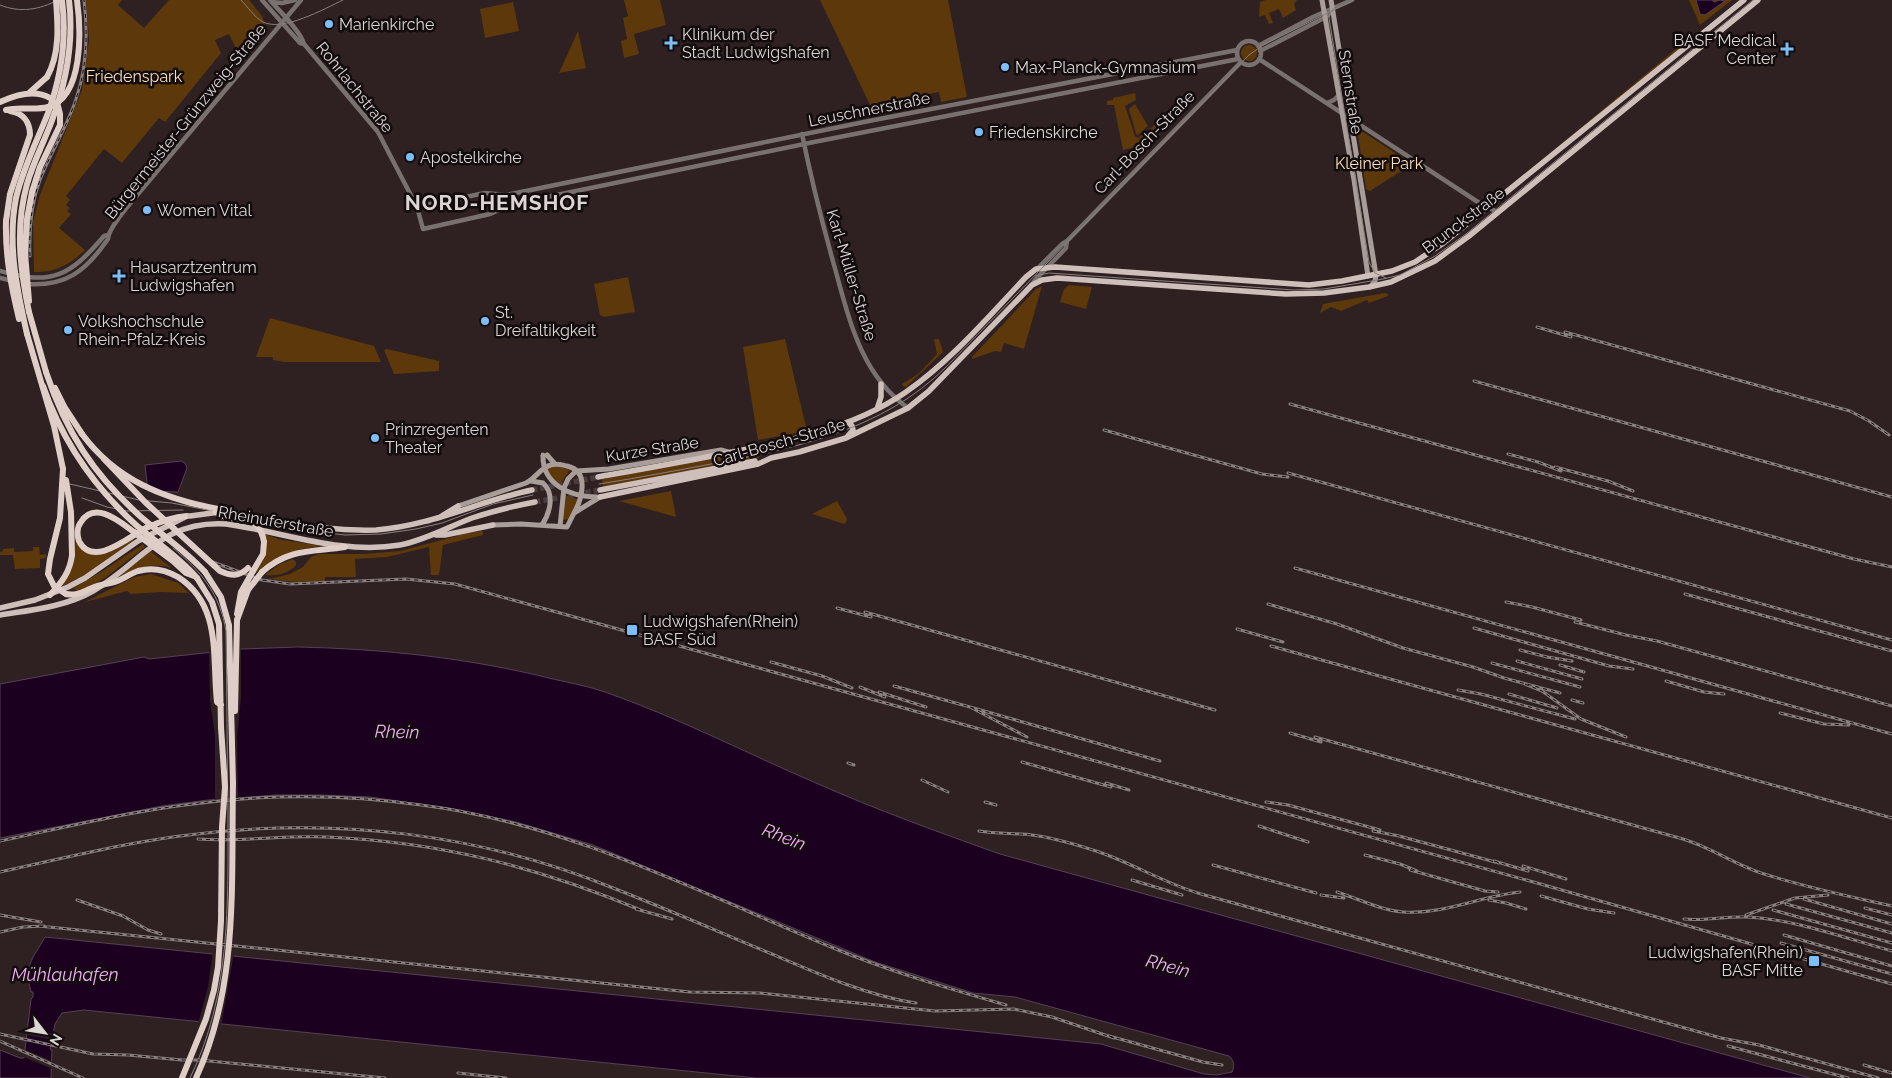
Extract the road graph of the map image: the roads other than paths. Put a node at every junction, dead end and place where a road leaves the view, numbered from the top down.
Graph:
1 (56, 0) edge
2 (62, 0) edge
3 (69, 0) edge
4 (77, 0) edge
5 (262, 0) edge
6 (295, 0) edge
7 (301, 0) edge
8 (1322, 0) edge
9 (1331, 0) edge
10 (1352, 0) edge
11 (1744, 0) edge
12 (1758, 0) edge
13 (270, 1) edge
14 (1333, 9) junction
15 (1325, 14) junction
16 (284, 20) junction
17 (1259, 48) junction
18 (1237, 50) junction
19 (1239, 60) junction
20 (1259, 60) junction
21 (28, 94) junction
22 (1339, 95) junction
23 (0, 102) edge
24 (1327, 103) junction
25 (3, 111) edge
26 (1341, 112) junction
27 (1350, 118) junction
28 (1362, 126) junction
29 (1353, 133) junction
30 (802, 134) junction
31 (804, 144) junction
32 (417, 207) junction
33 (1488, 208) junction
34 (1498, 212) junction
35 (423, 228) joint
36 (108, 235) junction
37 (1068, 241) junction
38 (1047, 267) junction
39 (1036, 269) junction
40 (0, 271) edge
41 (1376, 275) junction
42 (1368, 276) junction
43 (0, 278) edge
44 (1032, 285) junction
45 (1369, 287) junction
46 (29, 312) junction
47 (27, 334) junction
48 (46, 372) junction
49 (881, 384) junction
50 (43, 386) junction
51 (895, 399) junction
52 (908, 408) junction
53 (877, 409) junction
54 (848, 422) junction
55 (846, 438) junction
56 (731, 452) junction
57 (770, 458) junction
58 (104, 459) junction
59 (556, 464) junction
60 (544, 465) junction
61 (63, 469) junction
62 (576, 472) junction
63 (598, 477) tunnel mouth
64 (531, 481) junction
65 (532, 490) tunnel mouth
66 (564, 490) junction
67 (600, 490) tunnel mouth
68 (582, 496) junction
69 (600, 497) junction
70 (535, 502) tunnel mouth
71 (458, 506) joint
72 (218, 512) junction
73 (574, 513) junction
74 (189, 516) junction
75 (434, 520) junction
76 (493, 525) joint
77 (542, 525) junction
78 (560, 526) junction
79 (434, 535) junction
80 (345, 547) junction
81 (250, 570) junction
82 (197, 578) junction
83 (103, 585) junction
84 (50, 595) junction
85 (0, 608) edge
86 (0, 615) edge
87 (237, 620) junction
88 (221, 705) junction
89 (231, 722) junction
90 (182, 1078) edge
91 (196, 1078) edge

1 - 21 highway, bridge
2 - 47 highway, bridge
3 - 46 highway, bridge
4 - 25 highway
5 - 16 street, Rohrlachstraße
6 - 13 street
7 - 16 street, Bürgermeister-Grünzweig-Straße
8 - 15 main road, Sternstraße
9 - 14 main road, Sternstraße
10 - 14 street
11 - 33 main road, Brunckstraße
12 - 34 main road, Brunckstraße
13 - 16 street, Rohrlachstraße
14 - 15 street
14 - 27 main road, Sternstraße
15 - 17 street
15 - 22 main road, Sternstraße
16 - 32 street, Rohrlachstraße
16 - 36 street, Bürgermeister-Grünzweig-Straße
17 - 18 street
17 - 20 street
18 - 19 street
18 - 30 street, Leuschnerstraße
19 - 20 street
19 - 31 street, Leuschnerstraße
19 - 37 street, Carl-Bosch-Straße
20 - 24 street
21 - 23 highway
21 - 46 highway, bridge
22 - 24 street
22 - 26 main road, Sternstraße
24 - 26 street
25 - 47 highway, bridge
26 - 27 street
26 - 42 main road, Sternstraße
27 - 28 street
27 - 29 main road, Sternstraße
28 - 29 street
28 - 33 street
29 - 41 main road, Sternstraße
30 - 31 street, Karl-Müller-Straße
30 - 32 street, Leuschnerstraße
31 - 35 street, Leuschnerstraße
31 - 49 street, Karl-Müller-Straße
32 - 35 street, Rohrlachstraße
33 - 34 street
33 - 41 main road, Brunckstraße
34 - 45 main road, Brunckstraße
36 - 40 street, Bürgermeister-Grünzweig-Straße
36 - 43 street, Bürgermeister-Grünzweig-Straße
37 - 38 street, Carl-Bosch-Straße
37 - 39 street, Carl-Bosch-Straße
38 - 39 main road, Brunckstraße
38 - 42 main road, Brunckstraße
38 - 44 street, Carl-Bosch-Straße
39 - 51 main road, Carl-Bosch-Straße
41 - 42 main road, Brunckstraße
41 - 45 main road
44 - 45 main road, Brunckstraße
44 - 52 main road, Carl-Bosch-Straße
46 - 48 highway
47 - 50 highway
48 - 58 highway, bridge
48 - 89 highway, bridge
49 - 51 street, Karl-Müller-Straße
49 - 53 main road
50 - 61 highway, bridge
50 - 82 highway, bridge
51 - 52 street, Karl-Müller-Straße
51 - 53 main road, Carl-Bosch-Straße
52 - 55 main road, Carl-Bosch-Straße
53 - 54 main road, Carl-Bosch-Straße
54 - 55 main road
54 - 56 main road, Carl-Bosch-Straße
55 - 57 main road, Carl-Bosch-Straße
56 - 62 main road, Kurze Straße
56 - 63 main road
57 - 67 main road
57 - 69 main road, Carl-Bosch-Straße
58 - 72 highway, bridge
58 - 81 highway, bridge
59 - 60 main road
59 - 60 main road
59 - 62 main road
60 - 64 main road
60 - 66 main road
61 - 83 highway, bridge
61 - 84 highway, bridge
62 - 66 main road
62 - 68 main road
64 - 71 main road
64 - 77 main road
65 - 75 main road, Rheinuferstraße
66 - 68 main road
66 - 78 main road
68 - 69 main road
68 - 73 main road
69 - 73 main road
70 - 79 main road, Rheinuferstraße
71 - 75 main road
72 - 74 main road, Rheinuferstraße, bridge
72 - 75 main road, Rheinuferstraße
72 - 81 highway, bridge
73 - 78 main road
74 - 82 highway, bridge
74 - 84 main road, Rheinuferstraße
76 - 77 main road
76 - 79 main road
77 - 78 main road
79 - 80 main road, Rheinuferstraße
80 - 83 main road, Rheinuferstraße
80 - 87 highway, bridge
81 - 87 highway, bridge
82 - 88 highway
83 - 86 main road, Rheinuferstraße
83 - 88 highway
84 - 85 main road, Rheinuferstraße
87 - 89 highway
88 - 90 highway, bridge
89 - 91 highway, bridge

